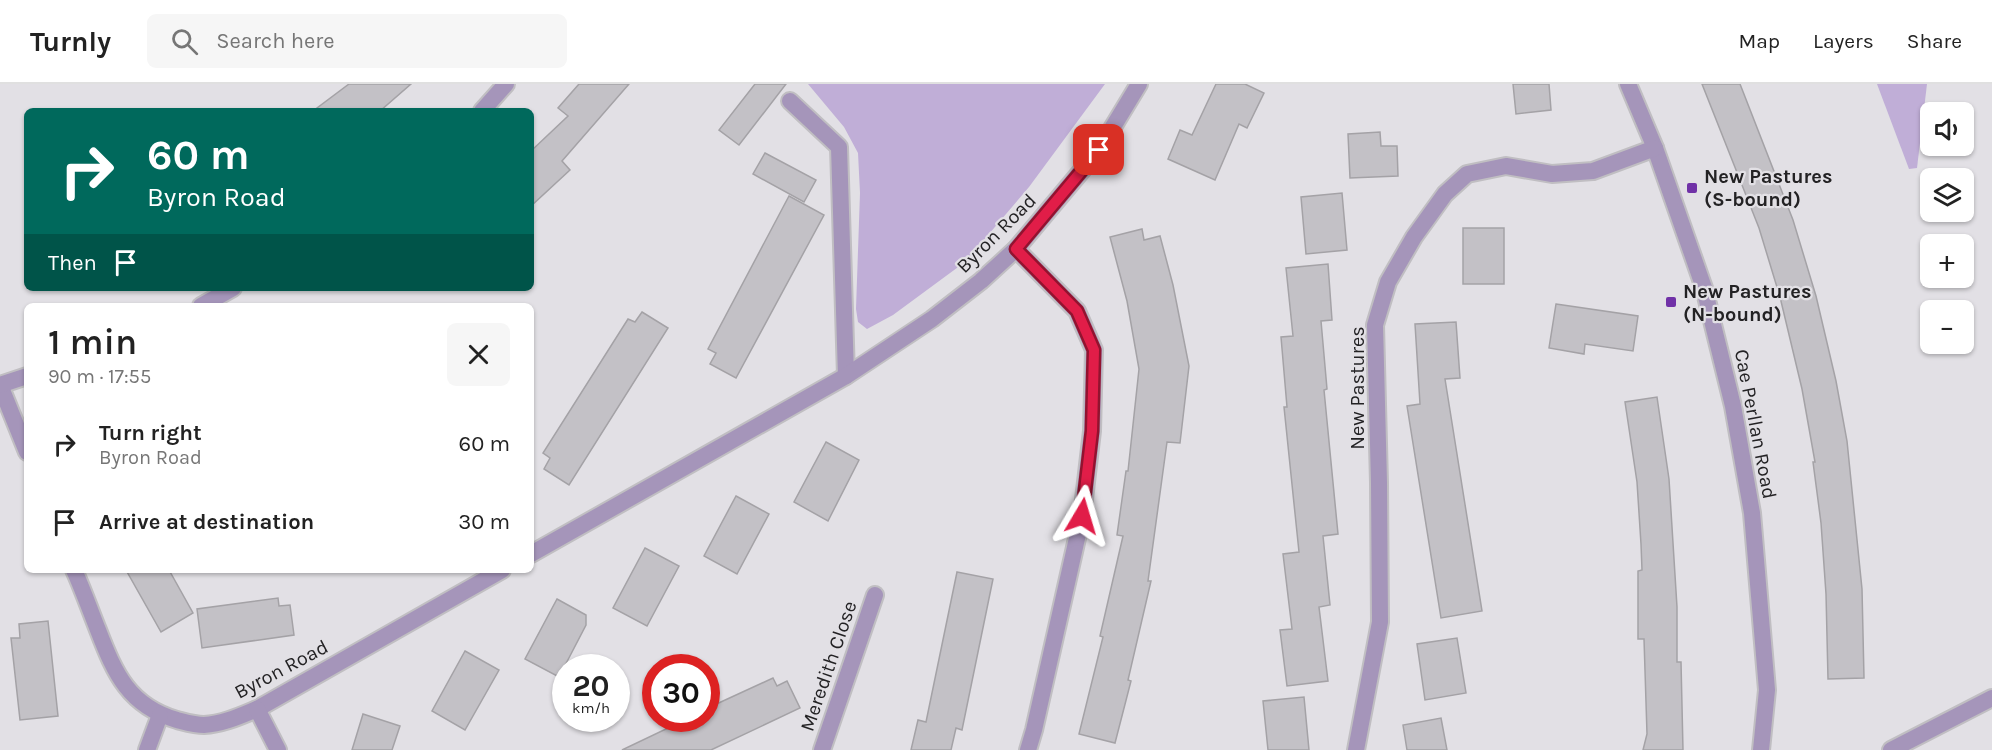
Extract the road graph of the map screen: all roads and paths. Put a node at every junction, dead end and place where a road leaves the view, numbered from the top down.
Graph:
1 (506, 84) edge
2 (1139, 84) edge
3 (1628, 84) edge
4 (790, 101) dead end
5 (485, 108) edge
6 (1655, 148) junction
7 (1016, 249) junction
8 (228, 291) edge
9 (206, 303) edge
10 (846, 376) junction
11 (24, 377) edge
12 (0, 385) edge
13 (24, 445) edge
14 (534, 552) edge
15 (76, 573) edge
16 (497, 573) edge
17 (875, 595) dead end
18 (1992, 698) edge
19 (257, 709) junction
20 (160, 715) junction
21 (147, 750) edge
22 (278, 750) edge
23 (822, 750) edge
24 (1028, 750) edge
25 (1356, 750) edge
26 (1761, 750) edge
27 (1891, 750) edge

1 - 5 street
2 - 7 street, Byron Road
3 - 6 street, Cae Perllan Road
4 - 10 street
6 - 25 street, New Pastures
6 - 26 street, Cae Perllan Road
7 - 10 street, Byron Road
7 - 24 street
8 - 9 street
10 - 14 street, Byron Road
11 - 12 street
12 - 13 street
15 - 20 street, Byron Road
16 - 19 street, Byron Road
17 - 23 street, Meredith Close
18 - 27 street
19 - 20 street, Byron Road
19 - 22 street
20 - 21 street

